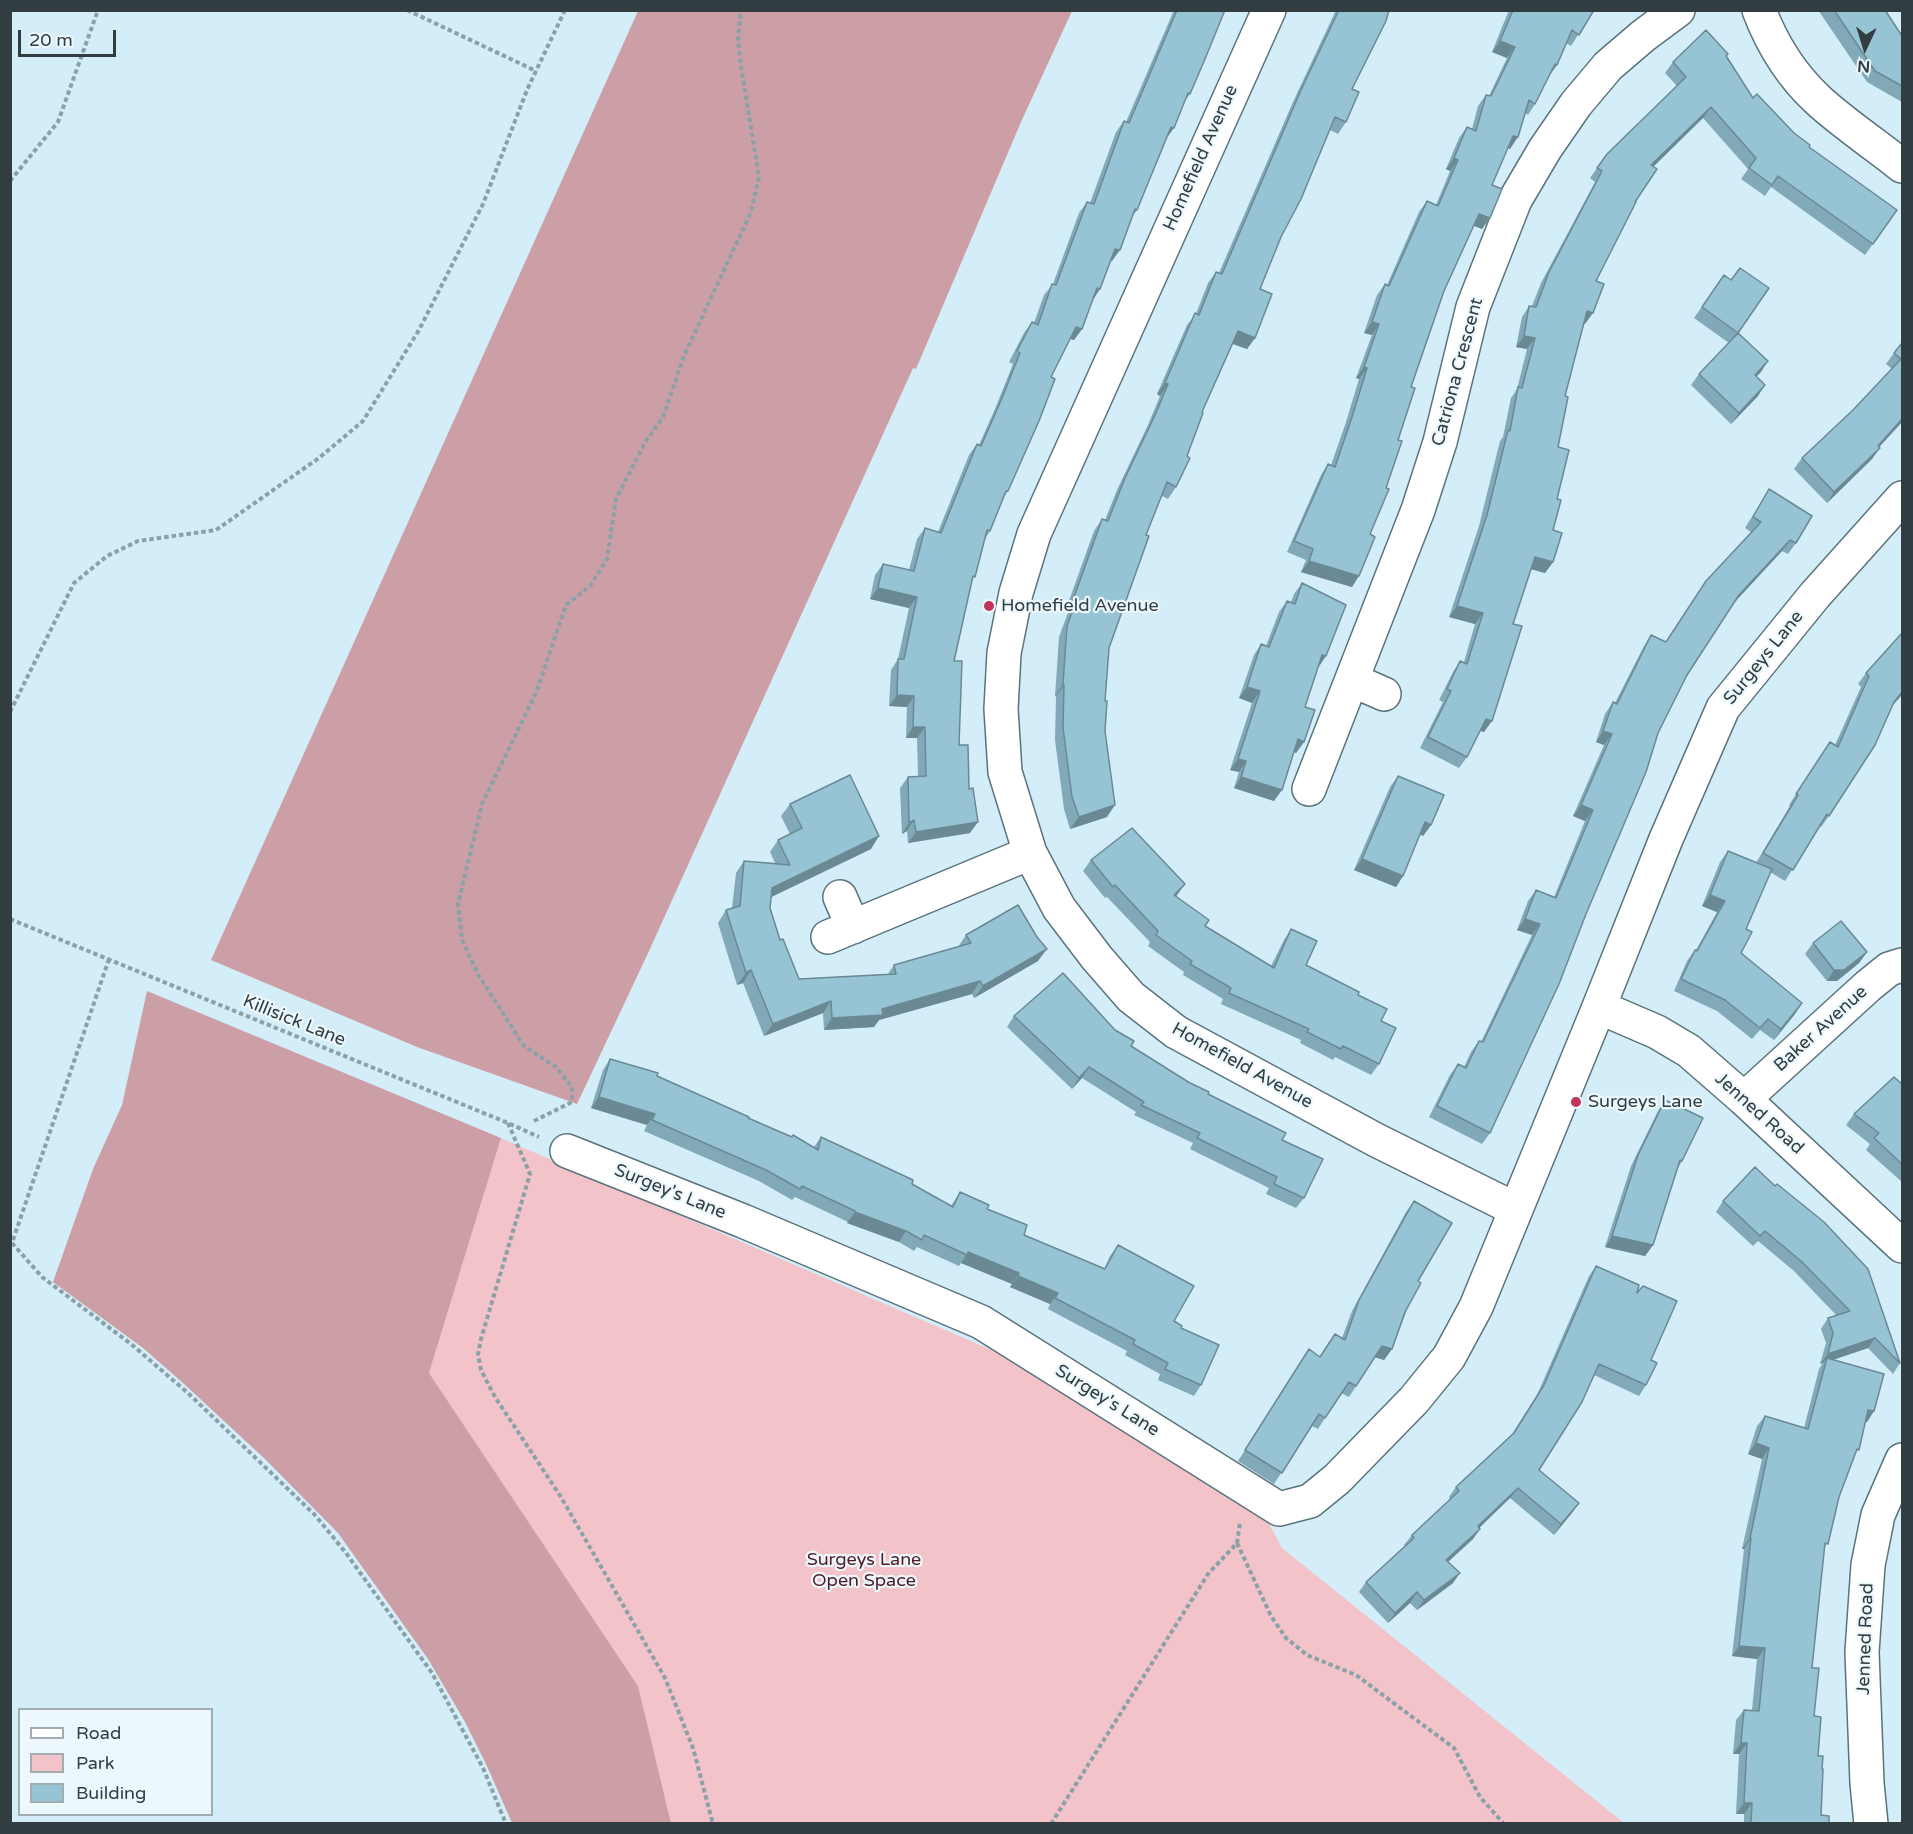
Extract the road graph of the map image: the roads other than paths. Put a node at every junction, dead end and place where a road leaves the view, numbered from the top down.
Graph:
1 (1269, 10) edge
2 (1678, 10) edge
3 (1759, 10) edge
4 (1902, 166) edge
5 (1902, 498) edge
6 (1352, 680) junction
7 (1384, 694) dead end
8 (1309, 789) dead end
9 (1030, 853) junction
10 (840, 897) dead end
11 (1902, 965) edge
12 (1599, 1007) junction
13 (1744, 1099) junction
14 (567, 1151) road end
15 (1515, 1209) junction
16 (1902, 1246) edge
17 (1902, 1460) edge
18 (1871, 1824) edge

1 - 9 street, Homefield Avenue
2 - 6 street, Catriona Crescent
3 - 4 street
5 - 12 street, Surgeys Lane
6 - 7 street
6 - 8 street, Catriona Crescent
9 - 10 street
9 - 15 street, Homefield Avenue
11 - 13 street, Baker Avenue
12 - 13 street, Jenned Road
12 - 15 street, Surgeys Lane
13 - 16 street, Jenned Road
14 - 15 street, Surgey's Lane
17 - 18 street, Jenned Road

